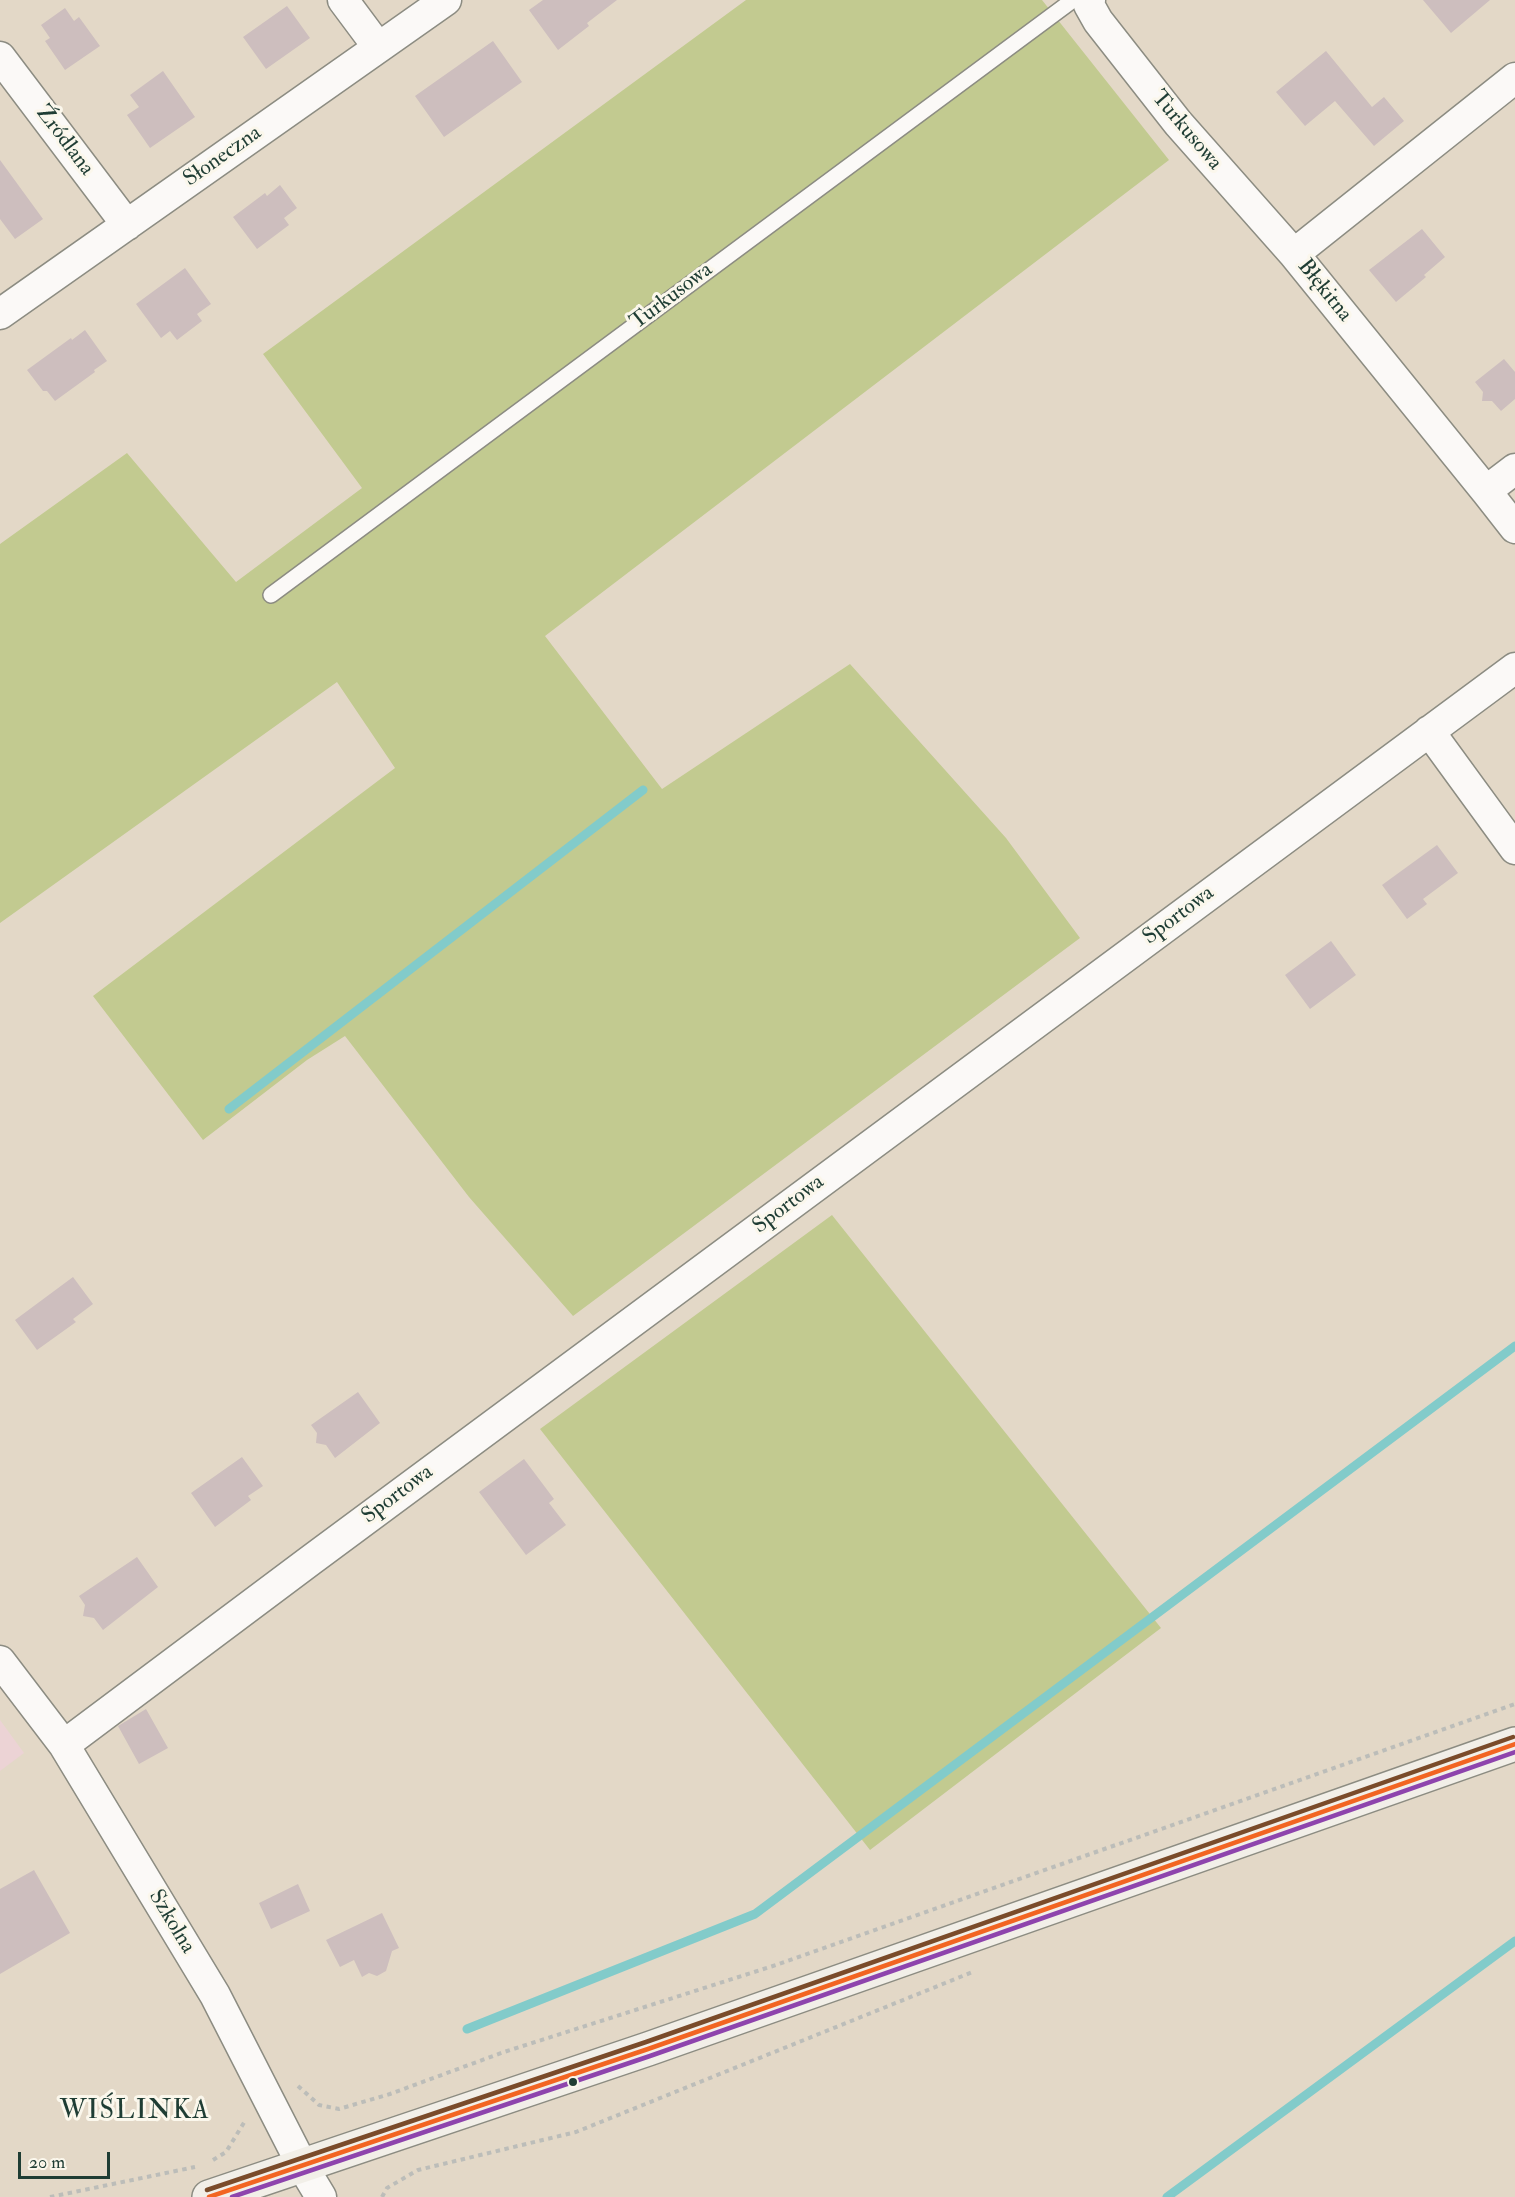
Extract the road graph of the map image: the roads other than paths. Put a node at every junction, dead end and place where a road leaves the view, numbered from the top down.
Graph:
1 (343, 0) edge
2 (446, 0) edge
3 (1072, 0) edge
4 (1090, 0) edge
5 (378, 47) junction
6 (0, 57) edge
7 (1515, 78) edge
8 (127, 225) junction
9 (1294, 254) junction
10 (0, 314) edge
11 (1515, 469) edge
12 (1486, 491) junction
13 (1515, 528) edge
14 (271, 595) dead end
15 (1515, 668) edge
16 (1429, 731) junction
17 (1515, 849) edge
18 (0, 1661) edge
19 (1515, 1744) edge
20 (64, 1745) junction
21 (303, 2167) junction
22 (209, 2197) edge
23 (321, 2197) edge

1 - 5 street
2 - 5 street, Słoneczna
3 - 14 lane, Turkusowa
4 - 9 street, Turkusowa
5 - 8 street, Słoneczna
6 - 8 street, Źródlana
7 - 9 street, Błękitna
8 - 10 street, Słoneczna
9 - 12 street, Błękitna
11 - 12 street
12 - 13 street, Błękitna
15 - 16 street, Sportowa
16 - 17 street
16 - 20 street, Sportowa
18 - 20 street, Szkolna
19 - 21 main road
20 - 21 street, Szkolna
21 - 22 main road
21 - 23 street, Szkolna

